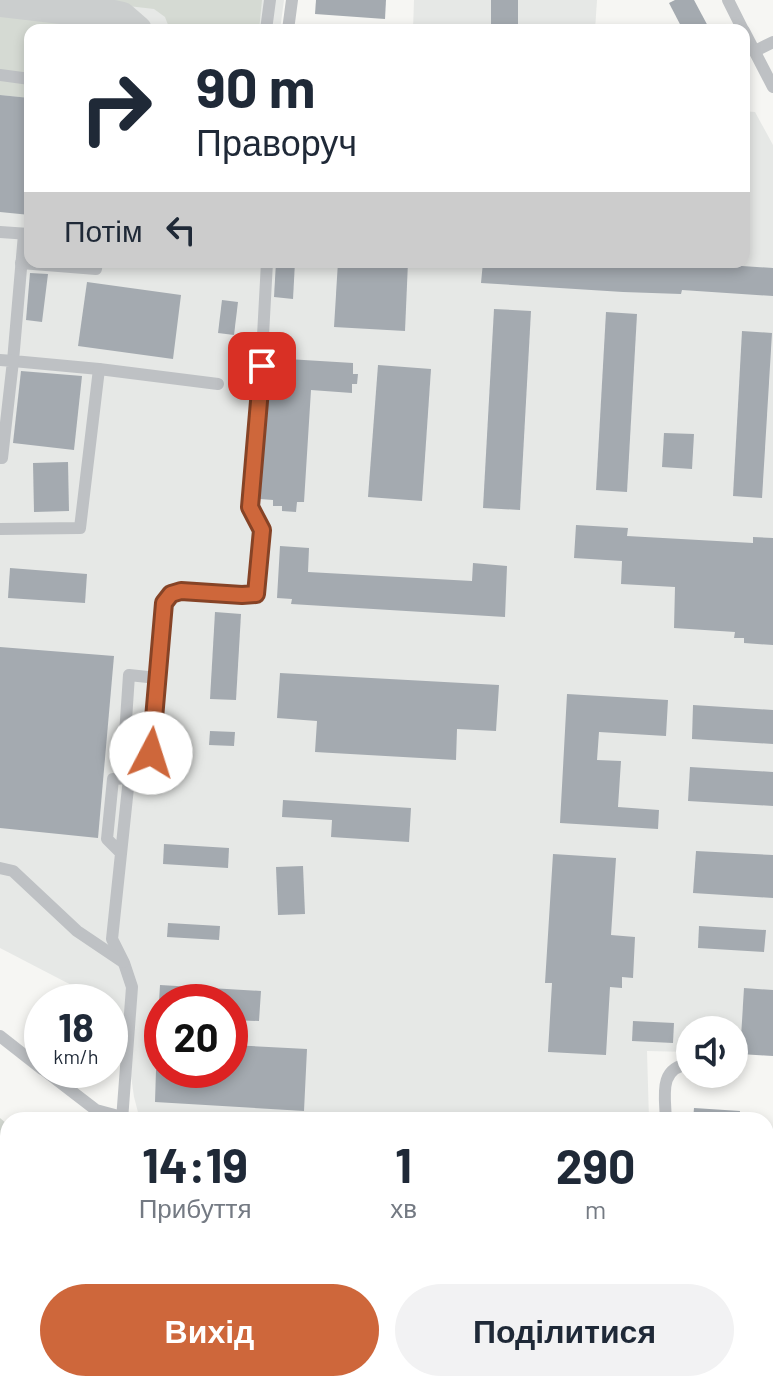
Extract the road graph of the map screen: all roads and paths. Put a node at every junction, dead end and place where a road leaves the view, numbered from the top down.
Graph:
1 (270, 0) edge
2 (292, 0) edge
3 (728, 0) edge
4 (267, 24) edge
5 (289, 24) edge
6 (741, 24) edge
7 (750, 41) edge
8 (773, 42) edge
9 (755, 51) junction
10 (0, 75) edge
11 (24, 78) edge
12 (773, 87) edge
13 (0, 232) edge
14 (24, 234) edge
15 (24, 248) edge
16 (21, 263) junction
17 (24, 263) edge
18 (267, 268) edge
19 (0, 328) edge
20 (15, 329) junction
21 (6, 360) edge
22 (99, 369) junction
23 (218, 384) dead end
24 (0, 458) edge
25 (0, 529) edge
26 (157, 678) junction
27 (121, 853) junction
28 (0, 868) edge
29 (124, 963) junction
30 (0, 1036) edge
31 (24, 1054) edge
32 (676, 1068) edge
33 (68, 1088) edge
34 (102, 1112) edge
35 (123, 1112) edge
36 (665, 1112) edge

1 - 4 street
2 - 5 street
3 - 6 street
7 - 9 street
8 - 9 street
9 - 12 street
10 - 11 street
13 - 14 street
15 - 16 street
16 - 17 street
16 - 20 street
18 - 26 street
19 - 20 street
20 - 21 street
21 - 22 street
21 - 24 street
22 - 23 street
22 - 25 street
26 - 26 street
27 - 27 street
27 - 29 street
28 - 29 street
29 - 35 street
30 - 31 street
32 - 36 street
33 - 34 street

